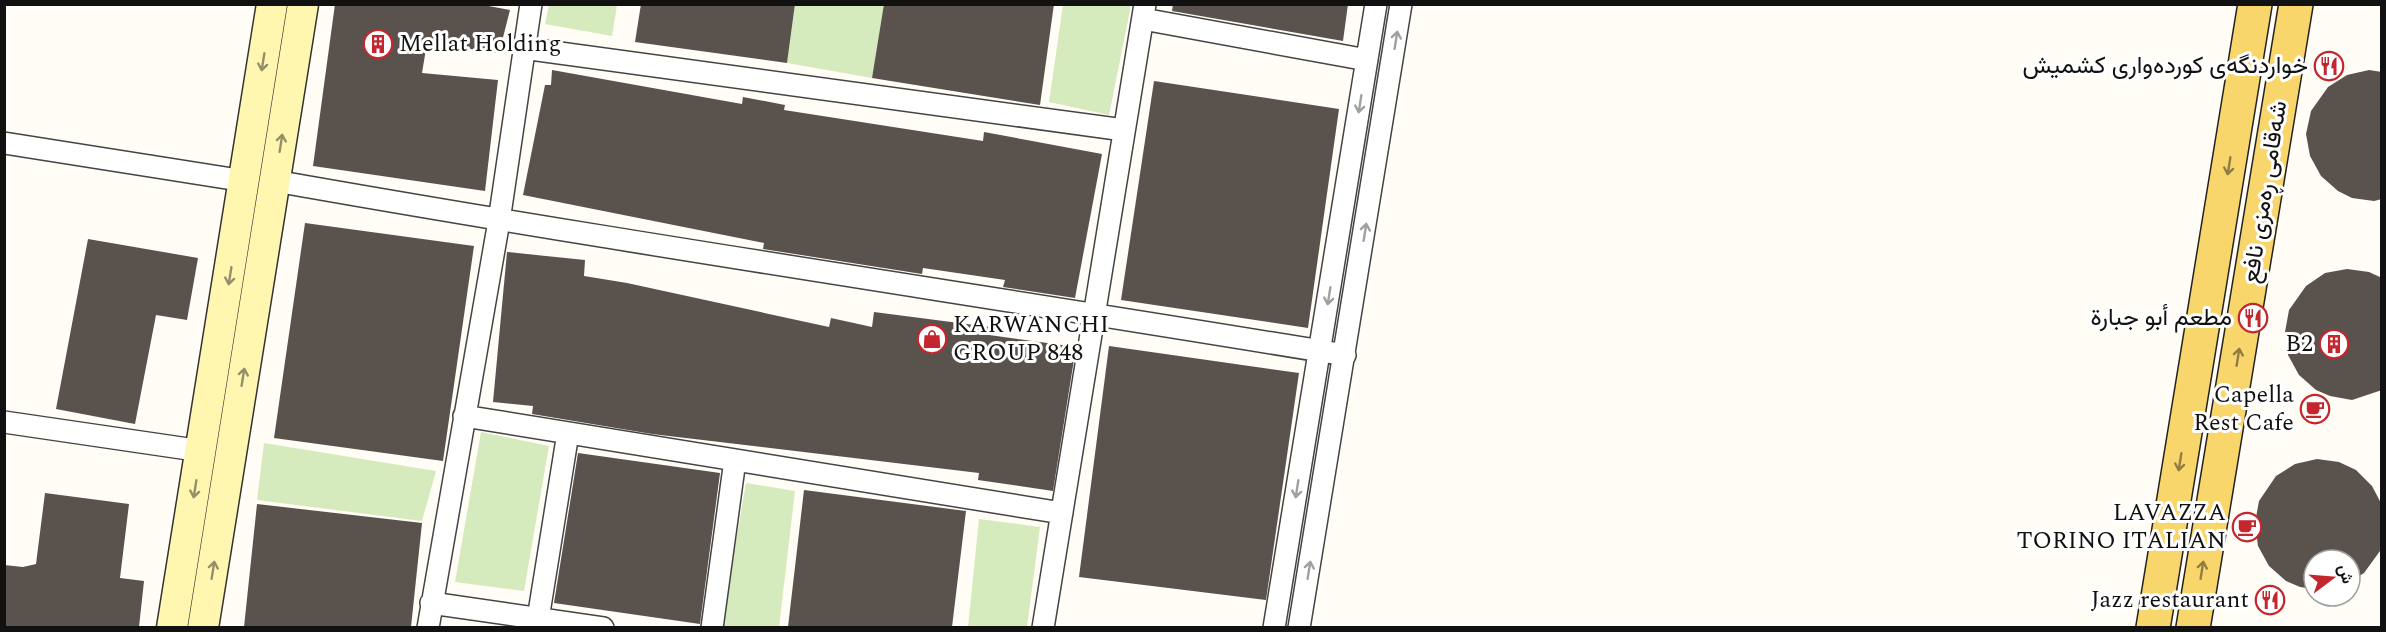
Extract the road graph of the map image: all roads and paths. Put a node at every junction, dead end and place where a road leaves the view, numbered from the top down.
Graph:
1 (272, 4) edge
2 (303, 4) edge
3 (531, 4) edge
4 (1376, 4) edge
5 (1401, 4) edge
6 (2255, 4) edge
7 (2296, 4) edge
8 (1144, 12) edge
9 (523, 48) junction
10 (1367, 60) junction
11 (257, 102) junction
12 (2239, 103) junction
13 (286, 108) junction
14 (2278, 114) junction
15 (1125, 130) junction
16 (4, 143) edge
17 (245, 182) junction
18 (275, 182) junction
19 (499, 221) junction
20 (238, 227) junction
21 (267, 231) junction
22 (2217, 234) junction
23 (2257, 240) junction
24 (1095, 313) junction
25 (1320, 351) junction
26 (1345, 355) junction
27 (464, 416) junction
28 (4, 422) edge
29 (568, 433) junction
30 (202, 451) junction
31 (735, 460) junction
32 (1062, 513) junction
33 (431, 603) junction
34 (538, 619) junction
35 (172, 627) edge
36 (203, 627) edge
37 (428, 627) edge
38 (603, 627) edge
39 (712, 627) edge
40 (1043, 627) edge
41 (1274, 627) edge
42 (1299, 627) edge
43 (2153, 627) edge
44 (2193, 627) edge

1 -> 11 street
2 - 13 street
3 - 9 street
4 - 10 street
26 -> 5 street
6 - 12 main road, شەقامی ڕەمزی نافع
7 - 14 main road, شەقامی ڕەمزی نافع
8 - 10 street
8 - 15 street
9 - 15 street
9 - 19 street
10 -> 25 street
11 - 13 street
11 - 17 street
12 - 14 main road
12 -> 22 main road, شەقامی ڕەمزی نافع
18 -> 13 street
14 - 23 main road, شەقامی ڕەمزی نافع
15 - 24 street
16 - 17 street
17 - 20 street
18 - 19 street
18 - 21 street
19 - 24 street
19 - 27 street
20 - 21 street
20 -> 30 street
36 -> 21 street
22 - 23 main road
22 -> 43 main road, شەقامی ڕەمزی نافع
44 -> 23 main road, شەقامی ڕەمزی نافع
24 - 25 street
24 - 32 street
25 - 26 street
25 -> 41 street
42 -> 26 street
27 - 29 street
27 - 33 street
28 - 30 street
29 - 31 street
29 - 34 street
30 -> 35 street
31 - 32 street
31 - 39 street
32 - 40 street
33 - 34 street
33 - 37 street
34 - 38 street

